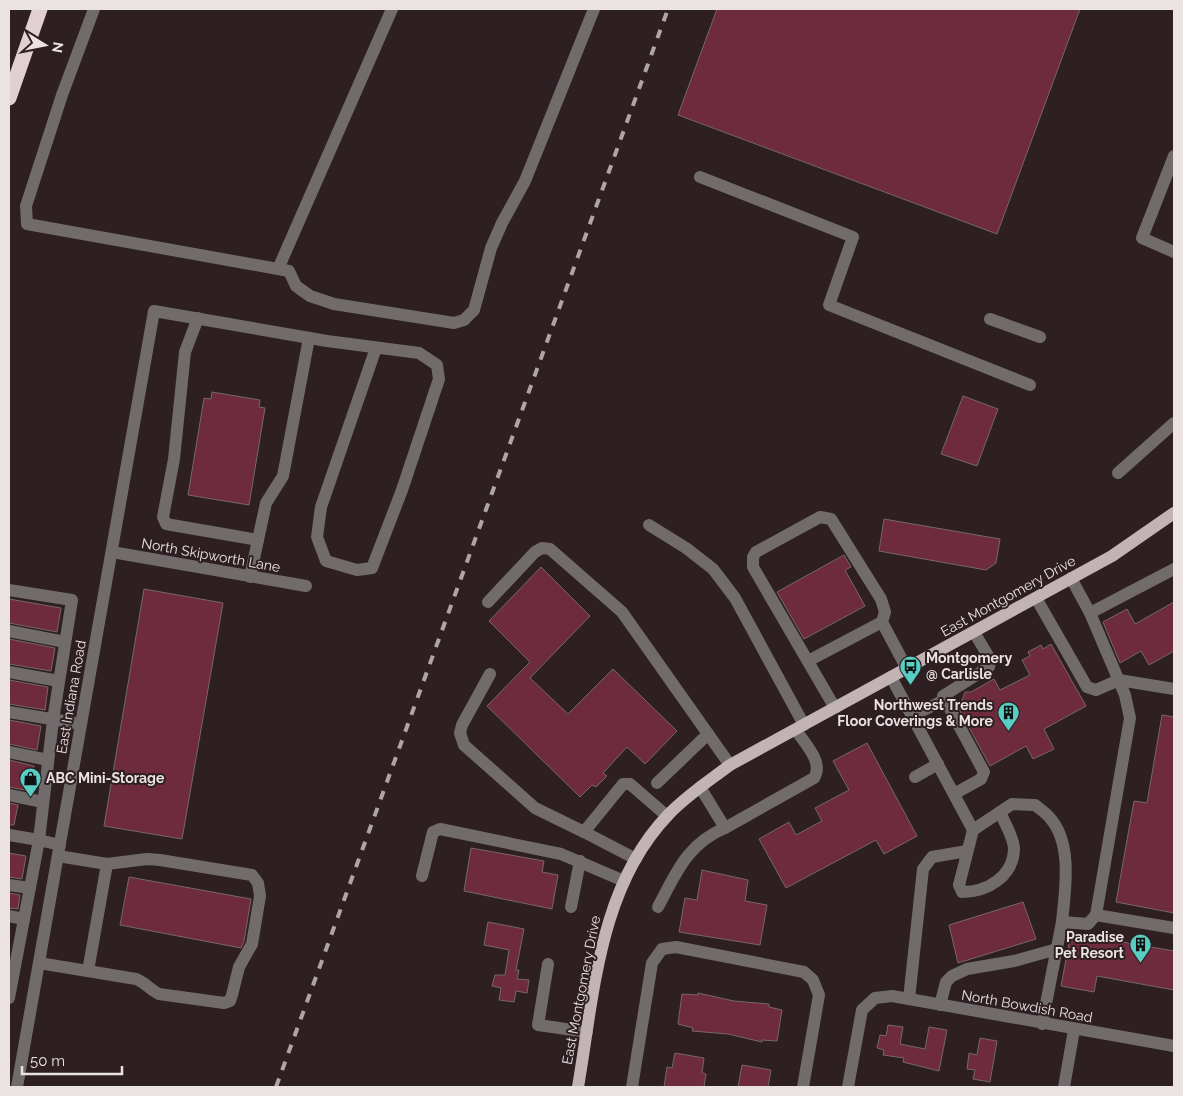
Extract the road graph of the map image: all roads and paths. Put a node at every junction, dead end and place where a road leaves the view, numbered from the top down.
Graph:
1 (40, 9) edge
2 (94, 9) edge
3 (392, 9) edge
4 (594, 9) edge
5 (9, 98) edge
6 (1174, 156) edge
7 (700, 177) dead end
8 (1174, 252) edge
9 (278, 269) junction
10 (198, 318) junction
11 (990, 319) dead end
12 (1040, 337) dead end
13 (309, 338) junction
14 (376, 348) junction
15 (1030, 385) dead end
16 (1174, 423) edge
17 (1118, 472) dead end
18 (1174, 513) edge
19 (649, 525) dead end
20 (258, 540) junction
21 (112, 552) junction
22 (1174, 569) edge
23 (250, 577) junction
24 (1071, 578) junction
25 (306, 586) dead end
26 (9, 590) edge
27 (1036, 598) junction
28 (488, 602) dead end
29 (1090, 613) junction
30 (882, 622) junction
31 (9, 631) edge
32 (974, 632) junction
33 (65, 642) junction
34 (808, 662) junction
35 (907, 669) junction
36 (9, 672) edge
37 (490, 674) dead end
38 (891, 678) junction
39 (59, 680) junction
40 (1118, 680) junction
41 (1174, 690) edge
42 (944, 700) junction
43 (835, 708) junction
44 (9, 712) edge
45 (912, 716) junction
46 (53, 720) junction
47 (81, 724) junction
48 (800, 727) junction
49 (708, 734) junction
50 (9, 752) edge
51 (48, 760) junction
52 (938, 764) junction
53 (730, 765) junction
54 (915, 777) dead end
55 (657, 783) dead end
56 (700, 787) junction
57 (954, 794) junction
58 (9, 795) edge
59 (43, 802) junction
60 (1000, 812) junction
61 (667, 816) junction
62 (725, 828) junction
63 (973, 830) junction
64 (584, 832) junction
65 (9, 835) edge
66 (39, 840) junction
67 (59, 850) junction
68 (967, 850) junction
69 (636, 859) junction
70 (580, 861) junction
71 (107, 864) junction
72 (422, 876) dead end
73 (624, 881) junction
74 (9, 884) edge
75 (30, 888) junction
76 (571, 907) dead end
77 (658, 907) dead end
78 (1096, 915) junction
79 (9, 916) edge
80 (24, 919) junction
81 (1062, 922) junction
82 (1174, 928) edge
83 (1057, 949) junction
84 (13, 950) edge
85 (39, 963) junction
86 (548, 964) dead end
87 (88, 971) junction
88 (10, 989) edge
89 (909, 1000) junction
90 (940, 1005) junction
91 (1042, 1024) junction
92 (1074, 1030) junction
93 (587, 1032) junction
94 (1174, 1046) edge
95 (17, 1087) edge
96 (578, 1087) edge
97 (632, 1087) edge
98 (802, 1087) edge
99 (848, 1087) edge
100 (1064, 1087) edge

1 - 5 highway
2 - 9 street
3 - 9 street
4 - 9 street
6 - 8 street
7 - 15 street
10 - 13 street
10 - 20 street
10 - 21 street, East Indiana Road
11 - 12 street
13 - 14 street
13 - 20 street
14 - 14 street
16 - 17 street
18 - 24 main road, East Montgomery Drive
19 - 48 street
20 - 23 street
21 - 23 street, North Skipworth Lane
21 - 47 street, East Indiana Road
22 - 29 street
23 - 25 street, North Skipworth Lane
24 - 27 main road, East Montgomery Drive
24 - 29 street
26 - 33 street
27 - 32 main road, East Montgomery Drive
27 - 40 street
28 - 49 street
29 - 40 street
30 - 34 street
30 - 34 street
30 - 35 street
31 - 33 street
32 - 35 main road, East Montgomery Drive
32 - 42 street
33 - 39 street
34 - 43 street
35 - 38 main road, East Montgomery Drive
36 - 39 street
37 - 64 street
38 - 43 main road, East Montgomery Drive
38 - 45 street
39 - 46 street
40 - 41 street
40 - 78 street
42 - 45 street
42 - 57 street
43 - 48 main road, East Montgomery Drive
44 - 46 street
45 - 52 street
46 - 47 street
46 - 51 street
47 - 67 street, East Indiana Road
48 - 53 main road, East Montgomery Drive
48 - 62 street
49 - 53 street
49 - 55 street
50 - 51 street
51 - 59 street
52 - 54 street
52 - 57 street
53 - 56 main road, East Montgomery Drive
56 - 61 main road, East Montgomery Drive
56 - 62 street
57 - 63 street
58 - 59 street
59 - 66 street
60 - 63 street
60 - 68 street
60 - 81 street
61 - 64 street
61 - 69 main road, East Montgomery Drive
62 - 77 street
63 - 68 street
64 - 69 street
65 - 66 street
66 - 67 street
66 - 75 street
67 - 71 street
67 - 85 street, East Indiana Road
68 - 89 street
69 - 73 main road, East Montgomery Drive
70 - 72 street
70 - 73 street
70 - 76 street
71 - 87 street
71 - 87 street
73 - 93 main road, East Montgomery Drive
74 - 75 street
75 - 80 street
78 - 81 street
78 - 82 street
79 - 80 street
80 - 84 street
81 - 83 street
83 - 90 street
83 - 91 street
84 - 88 street
85 - 87 street
85 - 95 street, East Indiana Road
86 - 93 street
89 - 90 street, North Bowdish Road
89 - 99 street, North Bowdish Road
90 - 91 street, North Bowdish Road
91 - 92 street, North Bowdish Road
92 - 94 street, North Bowdish Road
92 - 100 street
93 - 96 main road, East Montgomery Drive
97 - 98 street

